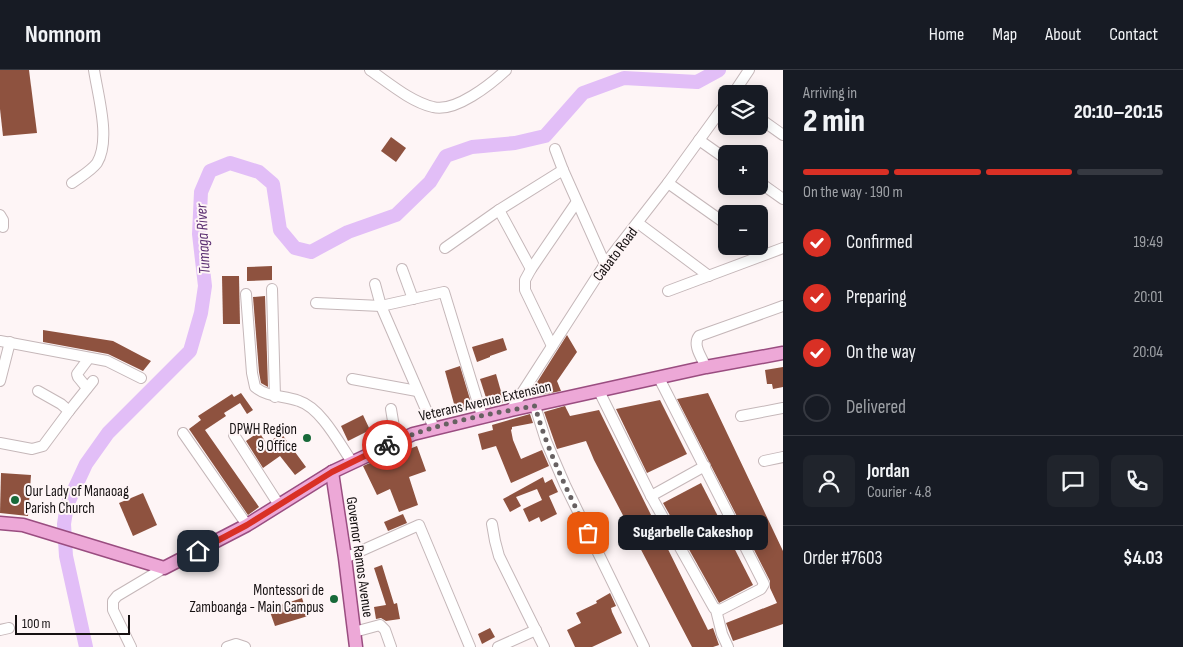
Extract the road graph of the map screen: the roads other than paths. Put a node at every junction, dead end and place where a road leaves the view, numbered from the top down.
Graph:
1 (94, 70) edge
2 (370, 70) edge
3 (506, 70) edge
4 (749, 70) edge
5 (739, 85) edge
6 (718, 114) edge
7 (768, 124) edge
8 (783, 135) edge
9 (699, 140) junction
10 (555, 149) dead end
11 (718, 153) edge
12 (563, 170) junction
13 (72, 183) dead end
14 (668, 184) junction
15 (768, 188) edge
16 (783, 199) edge
17 (576, 202) junction
18 (499, 210) junction
19 (0, 214) edge
20 (718, 218) edge
21 (638, 223) junction
22 (3, 227) dead end
23 (445, 248) dead end
24 (782, 248) edge
25 (769, 253) joint
26 (604, 264) junction
27 (402, 269) dead end
28 (531, 269) junction
29 (709, 276) junction
30 (375, 284) dead end
31 (272, 289) dead end
32 (668, 291) dead end
33 (246, 294) dead end
34 (413, 299) junction
35 (316, 303) dead end
36 (381, 306) junction
37 (783, 306) edge
38 (5, 342) edge
39 (552, 346) junction
40 (783, 353) edge
41 (88, 358) junction
42 (706, 367) junction
43 (141, 378) dead end
44 (659, 378) junction
45 (352, 379) dead end
46 (0, 381) edge
47 (38, 391) dead end
48 (417, 391) junction
49 (599, 391) junction
50 (275, 397) junction
51 (535, 406) junction
52 (783, 408) edge
53 (391, 409) dead end
54 (69, 410) junction
55 (511, 410) junction
56 (482, 416) junction
57 (741, 416) dead end
58 (434, 428) junction
59 (183, 434) dead end
60 (234, 434) dead end
61 (398, 440) junction
62 (0, 443) edge
63 (783, 457) edge
64 (764, 460) dead end
65 (352, 462) junction
66 (705, 466) junction
67 (332, 472) junction
68 (651, 496) junction
69 (279, 505) junction
70 (0, 523) edge
71 (492, 524) dead end
72 (247, 525) junction
73 (345, 558) junction
74 (164, 568) junction
75 (716, 610) junction
76 (536, 630) junction
77 (354, 632) junction
78 (130, 647) edge
79 (228, 647) edge
80 (245, 647) edge
81 (356, 647) edge
82 (391, 647) edge
83 (470, 647) edge
84 (498, 647) edge
85 (544, 647) edge
86 (644, 647) edge
87 (728, 647) edge

1 - 13 street
2 - 3 street
4 - 5 street
6 - 9 street, Cabato Road
7 - 8 street
9 - 11 street
9 - 14 street, Cabato Road
10 - 12 street
12 - 17 street
12 - 18 street
14 - 20 street
14 - 21 street, Cabato Road
15 - 16 street
17 - 26 street
17 - 28 street
18 - 23 street
18 - 28 street
19 - 22 street
21 - 26 street, Cabato Road
21 - 29 street
24 - 25 street
25 - 29 street
26 - 39 street, Cabato Road
27 - 34 street
28 - 39 street
29 - 32 street
30 - 36 street
31 - 50 street
33 - 50 street
34 - 36 street
34 - 56 street
35 - 36 street
36 - 48 street
37 - 42 street
38 - 41 street
38 - 46 street
39 - 55 street, Cabato Road
40 - 42 main road, Veterans Avenue Extension
41 - 43 street
41 - 54 street
42 - 44 main road, Veterans Avenue Extension
44 - 49 main road, Veterans Avenue Extension
44 - 66 street
45 - 48 street
47 - 54 street
48 - 58 street
49 - 51 main road, Veterans Avenue Extension
49 - 68 street
50 - 65 street
51 - 55 main road, Veterans Avenue Extension
51 - 86 street
52 - 57 street
53 - 61 street
54 - 62 street
55 - 56 main road, Veterans Avenue Extension
56 - 58 main road, Veterans Avenue Extension
58 - 61 main road, Veterans Avenue Extension
59 - 72 street
60 - 69 street
61 - 65 main road, Veterans Avenue Extension
63 - 64 street
65 - 67 main road, Veterans Avenue Extension
66 - 68 street
66 - 75 street
67 - 69 main road, Veterans Avenue Extension
67 - 73 main road, Governor Ramos Avenue
68 - 75 street
69 - 72 main road, Veterans Avenue Extension
70 - 74 main road
71 - 76 street
72 - 74 main road, Veterans Avenue Extension
73 - 77 main road, Governor Ramos Avenue
73 - 83 street
74 - 78 street
75 - 87 street
76 - 84 street
76 - 85 street
77 - 81 main road, Governor Ramos Avenue
77 - 82 street
79 - 80 street

